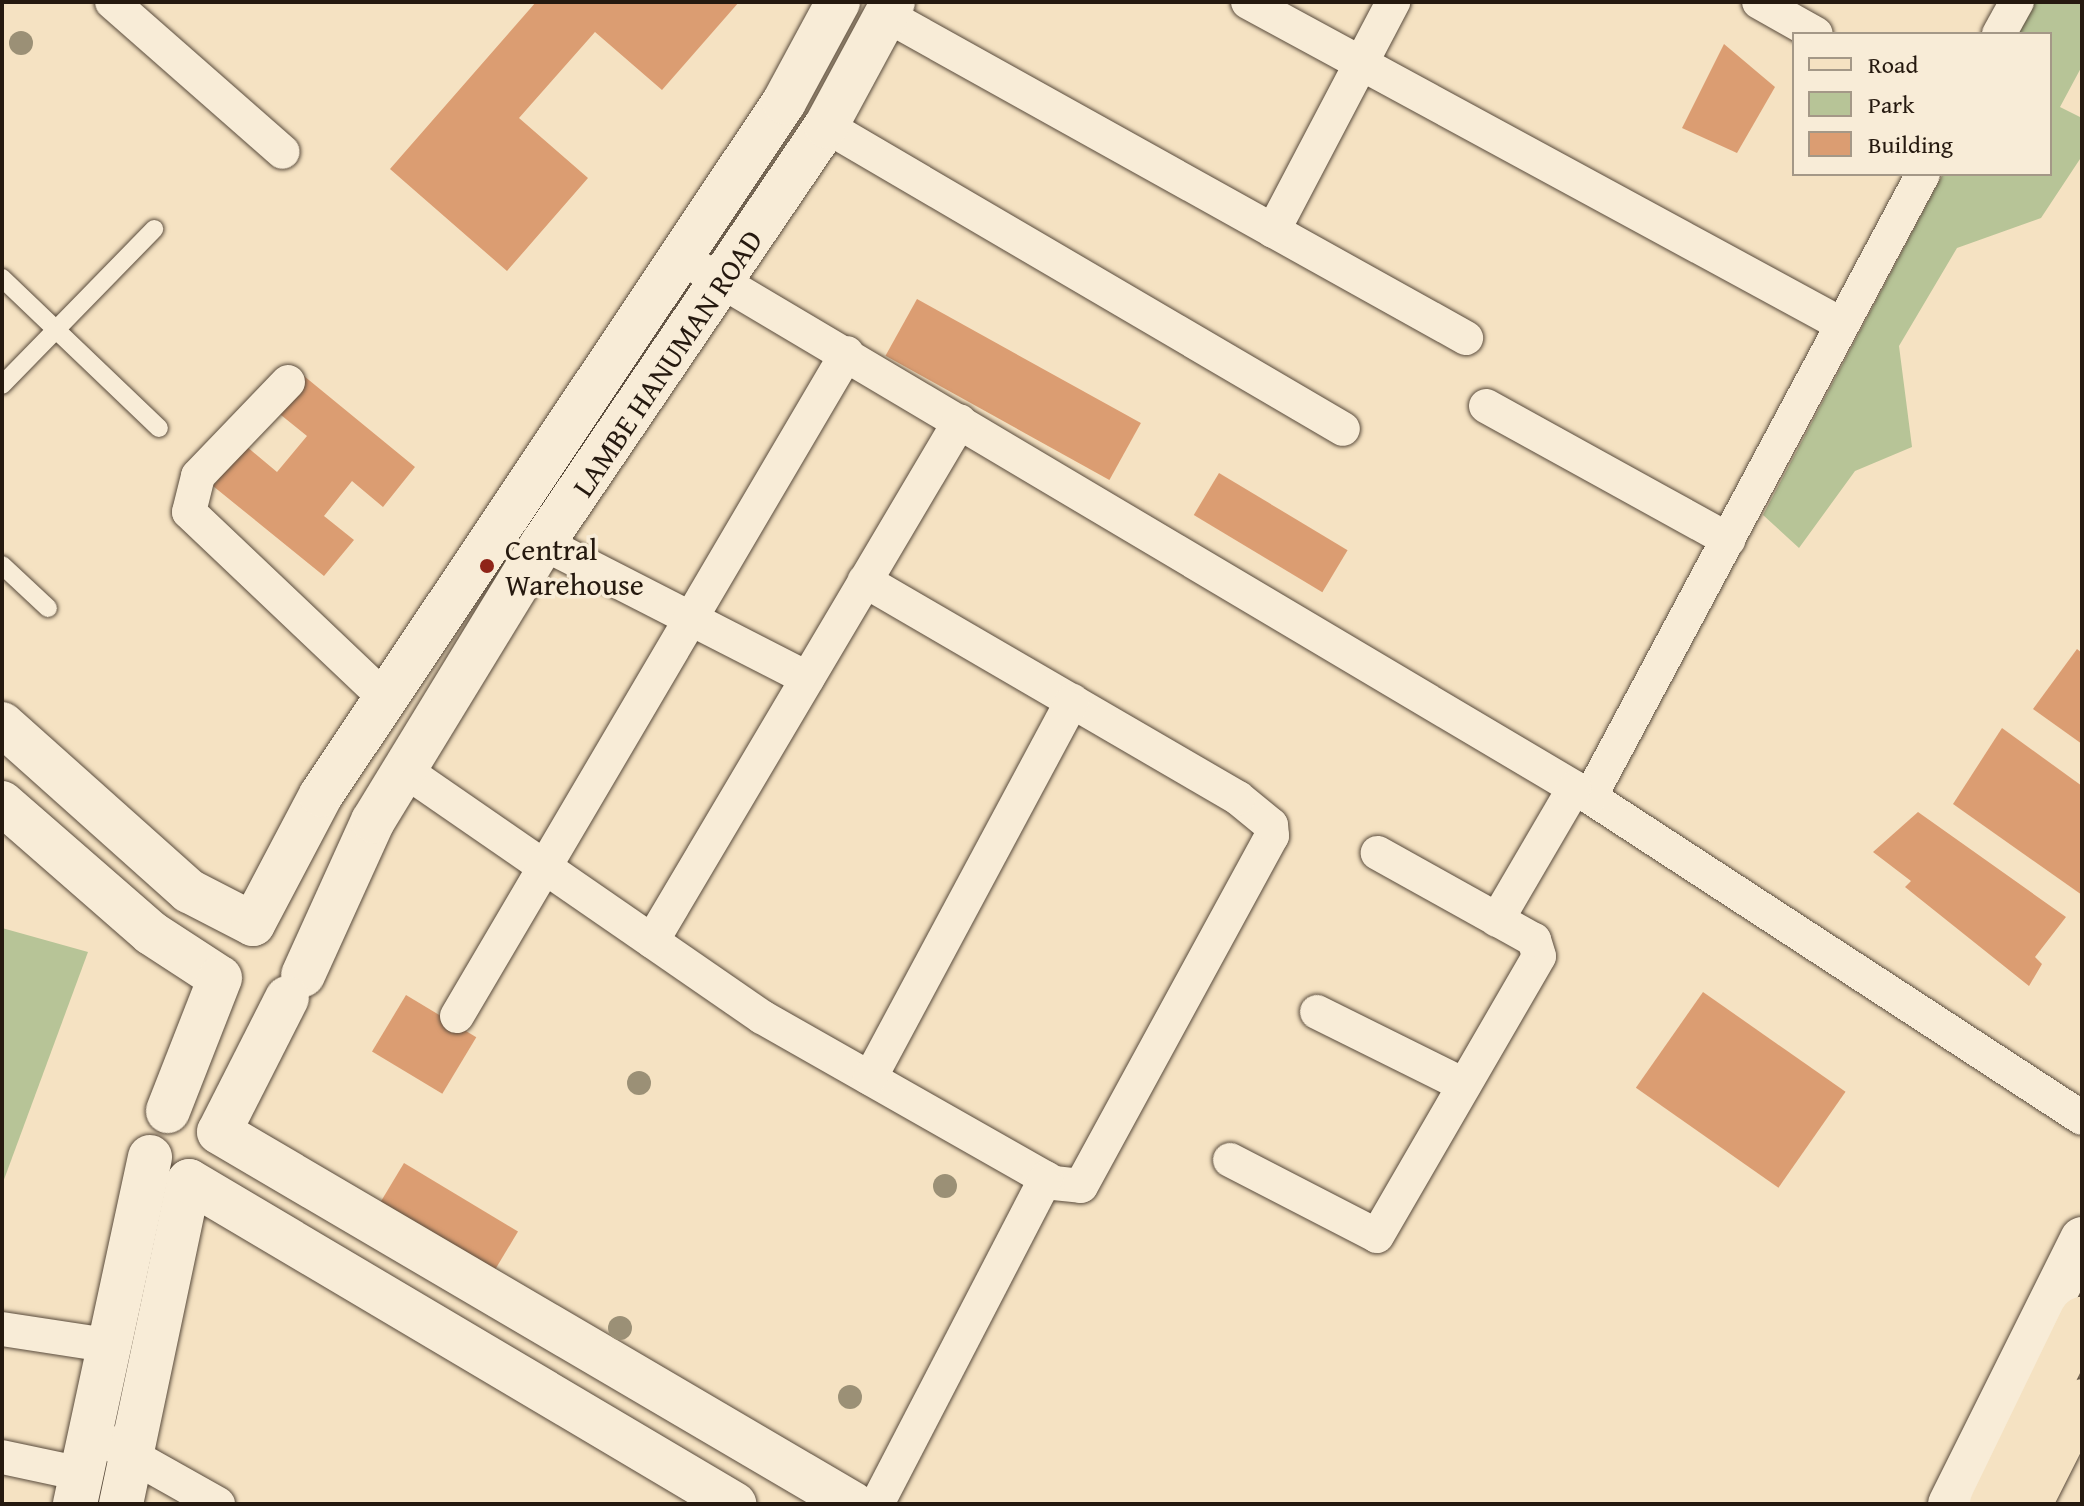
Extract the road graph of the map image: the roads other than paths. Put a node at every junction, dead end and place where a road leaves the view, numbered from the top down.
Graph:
1 (112, 2) edge
2 (838, 2) edge
3 (1248, 2) edge
4 (1393, 2) edge
5 (1759, 2) edge
6 (2017, 2) edge
7 (889, 9) edge
8 (1812, 32) edge
9 (2000, 32) edge
10 (1361, 64) junction
11 (784, 102) junction
12 (826, 126) junction
13 (283, 152) dead end
14 (1922, 176) edge
15 (154, 229) dead end
16 (1273, 231) junction
17 (682, 257) junction
18 (2, 278) edge
19 (723, 282) junction
20 (1841, 324) junction
21 (56, 330) junction
22 (1466, 338) dead end
23 (847, 353) junction
24 (288, 382) dead end
25 (2, 385) edge
26 (1486, 406) dead end
27 (960, 421) junction
28 (159, 428) dead end
29 (1343, 429) dead end
30 (1729, 540) junction
31 (543, 543) junction
32 (2, 565) edge
33 (865, 581) junction
34 (48, 608) dead end
35 (687, 617) junction
36 (807, 678) junction
37 (386, 699) junction
38 (1072, 701) junction
39 (2, 724) edge
40 (404, 770) junction
41 (1582, 792) junction
42 (2, 803) edge
43 (1378, 853) dead end
44 (544, 868) junction
45 (1497, 920) junction
46 (253, 924) junction
47 (652, 941) junction
48 (220, 978) junction
49 (295, 987) junction
50 (1317, 1012) dead end
51 (457, 1016) dead end
52 (870, 1078) junction
53 (1464, 1085) junction
54 (168, 1111) junction
55 (2082, 1118) edge
56 (219, 1132) junction
57 (150, 1157) junction
58 (1230, 1160) dead end
59 (1046, 1178) junction
60 (189, 1181) junction
61 (2082, 1239) edge
62 (2082, 1319) edge
63 (2, 1329) edge
64 (107, 1345) junction
65 (2082, 1401) edge
66 (90, 1432) junction
67 (131, 1452) junction
68 (2, 1457) edge
69 (78, 1489) edge
70 (121, 1504) edge
71 (218, 1504) edge
72 (734, 1504) edge
73 (853, 1504) edge
74 (877, 1504) edge
75 (1950, 1504) edge
76 (1992, 1504) edge
77 (2030, 1504) edge

1 - 13 street
2 - 11 main road
3 - 10 street
4 - 10 street
5 - 8 street
6 - 9 street
7 - 12 main road, LAMBE HANUMAN ROAD
7 - 16 street
10 - 16 street
10 - 20 street
11 - 12 main road
11 - 17 main road
12 - 19 main road, LAMBE HANUMAN ROAD
12 - 29 street
14 - 20 street
15 - 21 lane
16 - 22 street
17 - 19 street
17 - 37 main road
18 - 21 lane
19 - 23 street
19 - 31 main road, LAMBE HANUMAN ROAD
20 - 30 street
21 - 25 lane
21 - 28 lane
23 - 27 street
23 - 35 street
24 - 37 street
26 - 30 street
27 - 33 street
27 - 41 street
30 - 41 street
31 - 35 street
31 - 40 main road, LAMBE HANUMAN ROAD
32 - 34 lane
33 - 36 street
33 - 38 street
35 - 36 street
35 - 44 street
36 - 47 street
37 - 46 main road
38 - 52 street
38 - 59 street
39 - 46 main road
40 - 44 street
40 - 49 main road, LAMBE HANUMAN ROAD
41 - 45 street
41 - 55 street
42 - 48 main road
43 - 45 street
44 - 47 street
44 - 51 street
45 - 53 street
46 - 48 main road
46 - 49 main road
47 - 52 street
48 - 49 main road
48 - 54 main road
49 - 56 main road, LAMBE HANUMAN ROAD
50 - 53 street
52 - 59 street
53 - 58 street
54 - 56 main road
54 - 57 main road
56 - 60 main road
56 - 73 main road
57 - 60 main road
57 - 64 main road
59 - 74 street
60 - 67 main road
60 - 72 main road
61 - 75 main road
62 - 76 main road
63 - 64 street
64 - 66 main road
65 - 77 main road
66 - 67 street
66 - 69 main road
67 - 70 main road
67 - 71 street
68 - 69 street

